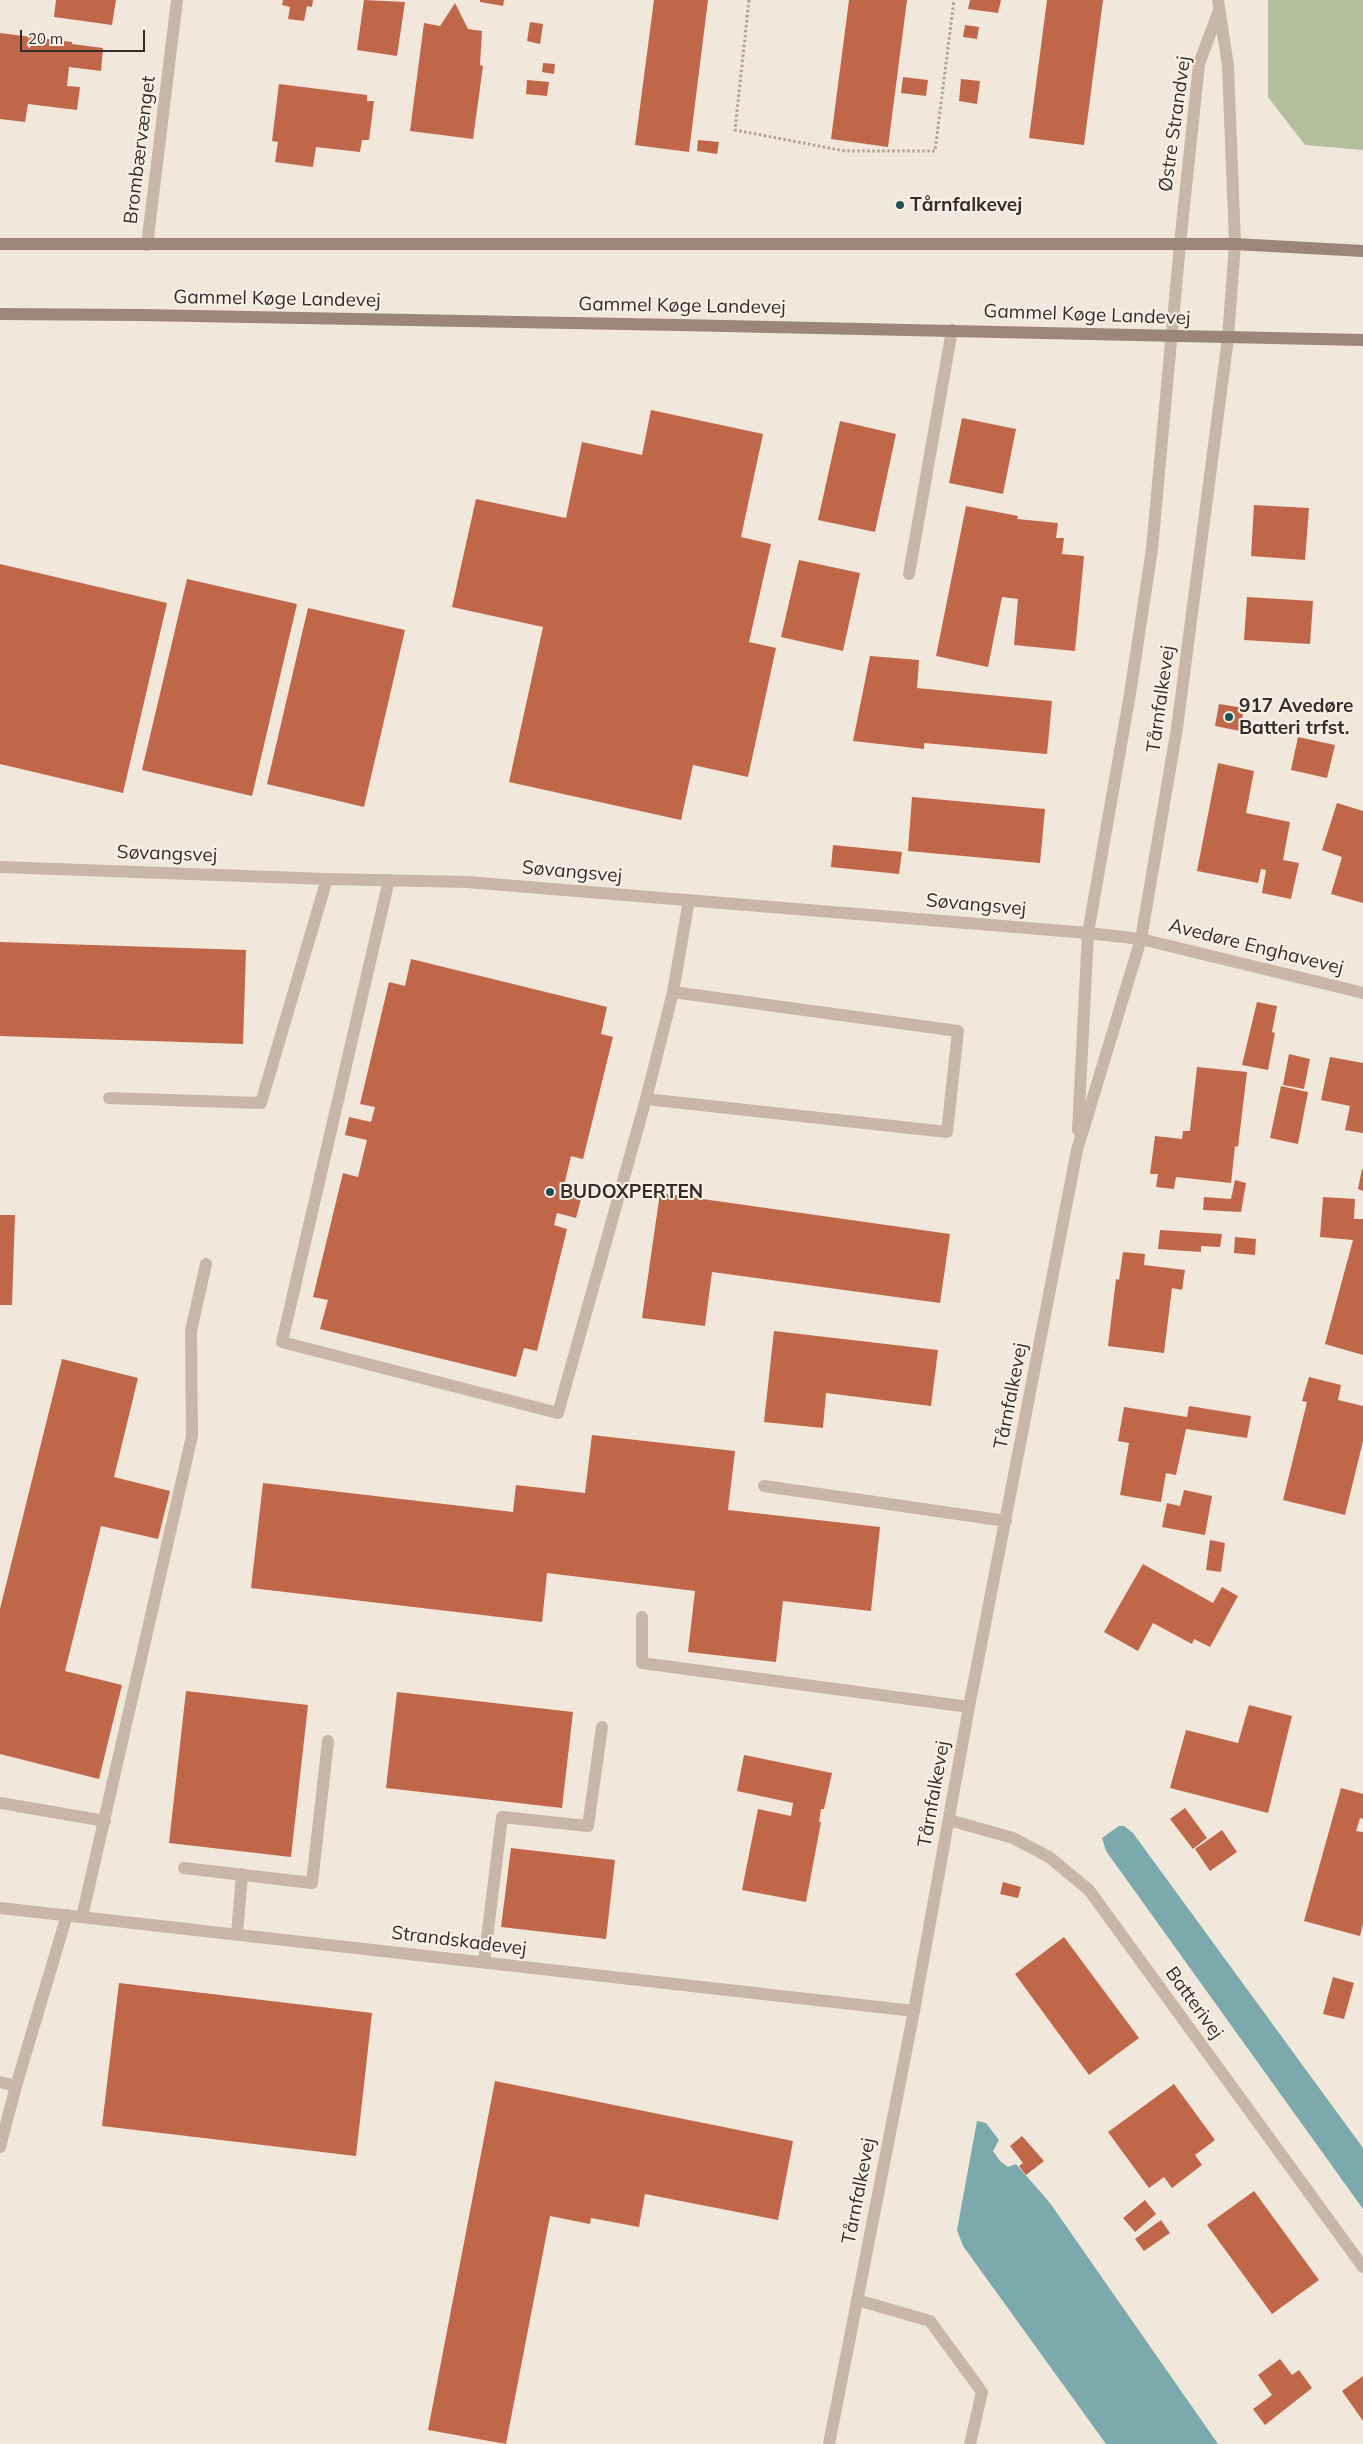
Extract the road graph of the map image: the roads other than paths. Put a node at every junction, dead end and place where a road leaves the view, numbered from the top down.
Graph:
1 (177, 0) edge
2 (1218, 5) edge
3 (0, 244) edge
4 (1180, 244) junction
5 (1235, 244) junction
6 (147, 245) junction
7 (1363, 251) edge
8 (0, 314) edge
9 (952, 330) junction
10 (1172, 336) junction
11 (1228, 338) junction
12 (1363, 340) edge
13 (909, 574) dead end
14 (0, 867) edge
15 (327, 879) junction
16 (389, 880) junction
17 (689, 900) junction
18 (1088, 934) junction
19 (1140, 938) junction
20 (673, 992) junction
21 (1363, 993) edge
22 (110, 1098) dead end
23 (646, 1099) junction
24 (1077, 1150) junction
25 (206, 1264) dead end
26 (764, 1486) dead end
27 (1006, 1520) junction
28 (642, 1617) dead end
29 (969, 1707) junction
30 (602, 1727) dead end
31 (328, 1741) dead end
32 (0, 1802) edge
33 (949, 1820) junction
34 (104, 1821) junction
35 (184, 1868) dead end
36 (242, 1874) junction
37 (0, 1908) edge
38 (67, 1915) junction
39 (82, 1917) junction
40 (237, 1934) junction
41 (484, 1962) junction
42 (914, 2011) junction
43 (0, 2082) edge
44 (16, 2086) junction
45 (0, 2147) edge
46 (1363, 2266) edge
47 (857, 2300) junction
48 (829, 2444) edge
49 (970, 2444) edge

1 - 6 street, Brombærvænget
2 - 4 street, Østre Strandvej
2 - 5 street, Østre Strandvej
3 - 6 main road
4 - 5 main road
4 - 6 main road
4 - 10 street, Tårnfalkevej
5 - 7 main road
5 - 11 street, Tårnfalkevej
8 - 9 main road, Gammel Køge Landevej
9 - 10 main road, Gammel Køge Landevej
9 - 13 street
10 - 11 main road, Gammel Køge Landevej
10 - 18 street, Tårnfalkevej
11 - 12 main road, Gammel Køge Landevej
11 - 19 street, Tårnfalkevej
14 - 15 street, Søvangsvej
15 - 16 street, Søvangsvej
15 - 22 street
16 - 17 street, Søvangsvej
16 - 23 street
17 - 18 street, Søvangsvej
17 - 20 street
18 - 19 street, Søvangsvej
18 - 24 street, Tårnfalkevej
19 - 21 street, Avedøre Enghavevej
19 - 24 street, Tårnfalkevej
20 - 23 street
20 - 23 street
24 - 27 street, Tårnfalkevej
25 - 34 street
26 - 27 street
27 - 29 street, Tårnfalkevej
28 - 29 street
29 - 33 street, Tårnfalkevej
30 - 41 street
31 - 36 street
32 - 34 street
33 - 42 street, Tårnfalkevej
33 - 46 street, Batterivej
34 - 39 street
35 - 36 street
36 - 40 street
37 - 38 street, Strandskadevej
38 - 39 street, Strandskadevej
38 - 44 street
39 - 40 street, Strandskadevej
40 - 41 street, Strandskadevej
41 - 42 street, Strandskadevej
42 - 47 street, Tårnfalkevej
43 - 44 street
44 - 45 street
47 - 48 street, Tårnfalkevej
47 - 49 street

